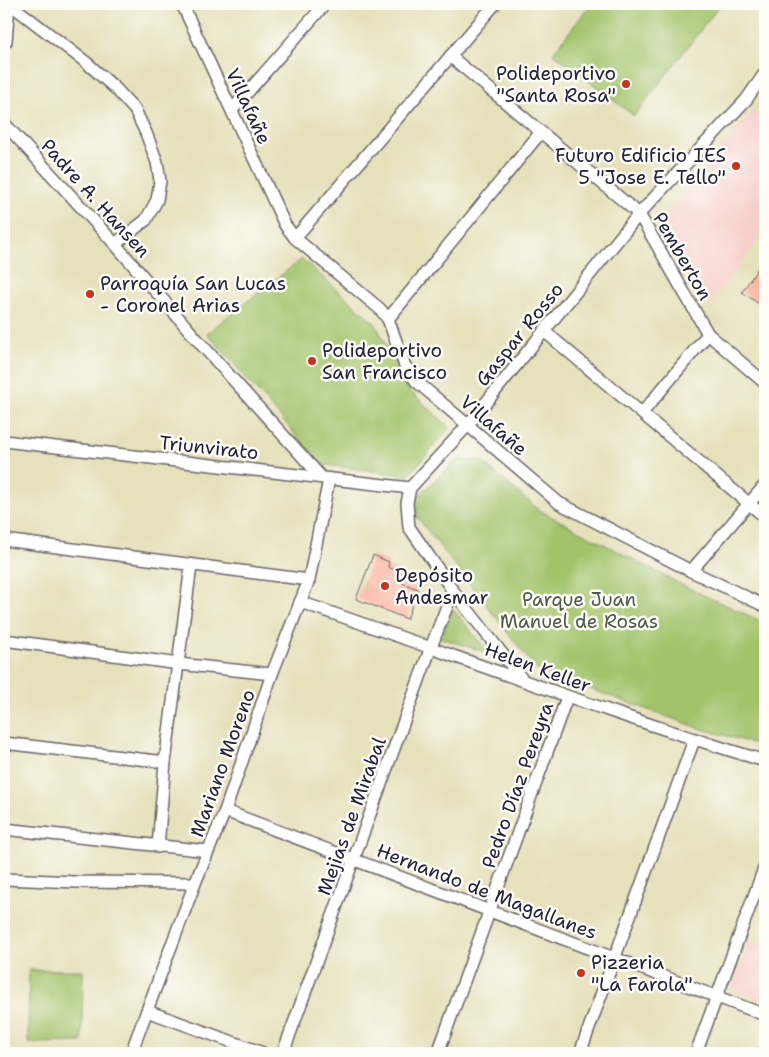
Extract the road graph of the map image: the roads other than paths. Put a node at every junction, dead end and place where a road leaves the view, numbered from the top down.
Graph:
1 (8, 4) edge
2 (182, 4) edge
3 (325, 4) edge
4 (495, 4) edge
5 (4, 40) edge
6 (450, 56) junction
7 (765, 73) edge
8 (232, 110) junction
9 (4, 123) edge
10 (541, 132) junction
11 (639, 214) junction
12 (295, 238) junction
13 (115, 244) junction
14 (388, 319) junction
15 (544, 331) junction
16 (708, 334) junction
17 (765, 383) edge
18 (643, 412) junction
19 (467, 426) junction
20 (4, 441) edge
21 (325, 478) junction
22 (765, 485) edge
23 (410, 488) junction
24 (749, 504) junction
25 (765, 517) edge
26 (4, 540) edge
27 (191, 566) junction
28 (691, 571) junction
29 (309, 580) junction
30 (453, 591) junction
31 (300, 602) junction
32 (765, 606) edge
33 (4, 640) edge
34 (431, 647) junction
35 (179, 664) junction
36 (272, 674) junction
37 (522, 679) junction
38 (567, 697) junction
39 (694, 740) junction
40 (4, 743) edge
41 (765, 761) edge
42 (165, 762) junction
43 (225, 811) junction
44 (4, 829) edge
45 (158, 847) junction
46 (208, 851) junction
47 (355, 860) junction
48 (765, 866) edge
49 (4, 879) edge
50 (196, 883) junction
51 (490, 911) junction
52 (615, 959) junction
53 (717, 996) junction
54 (147, 1011) junction
55 (765, 1014) edge
56 (131, 1053) edge
57 (263, 1053) edge
58 (283, 1053) edge
59 (438, 1053) edge
60 (580, 1053) edge
61 (696, 1053) edge

1 - 5 main road
1 - 13 street
2 - 8 street, Villafañe
3 - 8 street
4 - 6 street
6 - 10 street, Pemberton
6 - 12 street
7 - 11 street, Gaspar Rosso
8 - 12 street, Villafañe
9 - 13 street, Padre A. Hansen
10 - 11 street, Pemberton
10 - 14 street
11 - 15 street, Gaspar Rosso
11 - 16 street, Pemberton
12 - 14 street, Villafañe
13 - 21 street, Padre A. Hansen
14 - 19 street, Villafañe
15 - 18 street
15 - 19 street, Gaspar Rosso
16 - 17 street, Pemberton
16 - 18 street
18 - 24 street
19 - 23 street, Gaspar Rosso
19 - 28 street, Villafañe
20 - 21 street, Triunvirato
21 - 23 street, Triunvirato
21 - 29 street, Mariano Moreno
22 - 24 street
23 - 30 street
24 - 25 street
24 - 28 street
26 - 27 street
27 - 29 street
27 - 35 street
28 - 32 street, Villafañe
29 - 31 street, Mariano Moreno
30 - 34 street, Mejias de Mirabal
30 - 37 street
31 - 34 street, Helen Keller
31 - 36 street, Mariano Moreno
33 - 35 street
34 - 37 street, Helen Keller
34 - 47 street, Mejias de Mirabal
35 - 36 street
35 - 42 street
36 - 43 street, Mariano Moreno
37 - 38 street, Helen Keller
38 - 39 street, Helen Keller
38 - 51 street, Pedro Díaz Pereyra
39 - 41 street, Helen Keller
39 - 52 street
40 - 42 street
42 - 45 street
43 - 46 street, Mariano Moreno
43 - 47 street, Hernando de Magallanes
44 - 45 street
45 - 46 street
46 - 50 street, Mariano Moreno
47 - 51 street, Hernando de Magallanes
47 - 58 street, Mejias de Mirabal
48 - 53 street
49 - 50 street
50 - 54 street, Mariano Moreno
51 - 52 street, Hernando de Magallanes
51 - 59 street, Pedro Díaz Pereyra
52 - 53 street, Hernando de Magallanes
52 - 60 street
53 - 55 street, Hernando de Magallanes
53 - 61 street
54 - 56 street, Mariano Moreno
54 - 57 street

